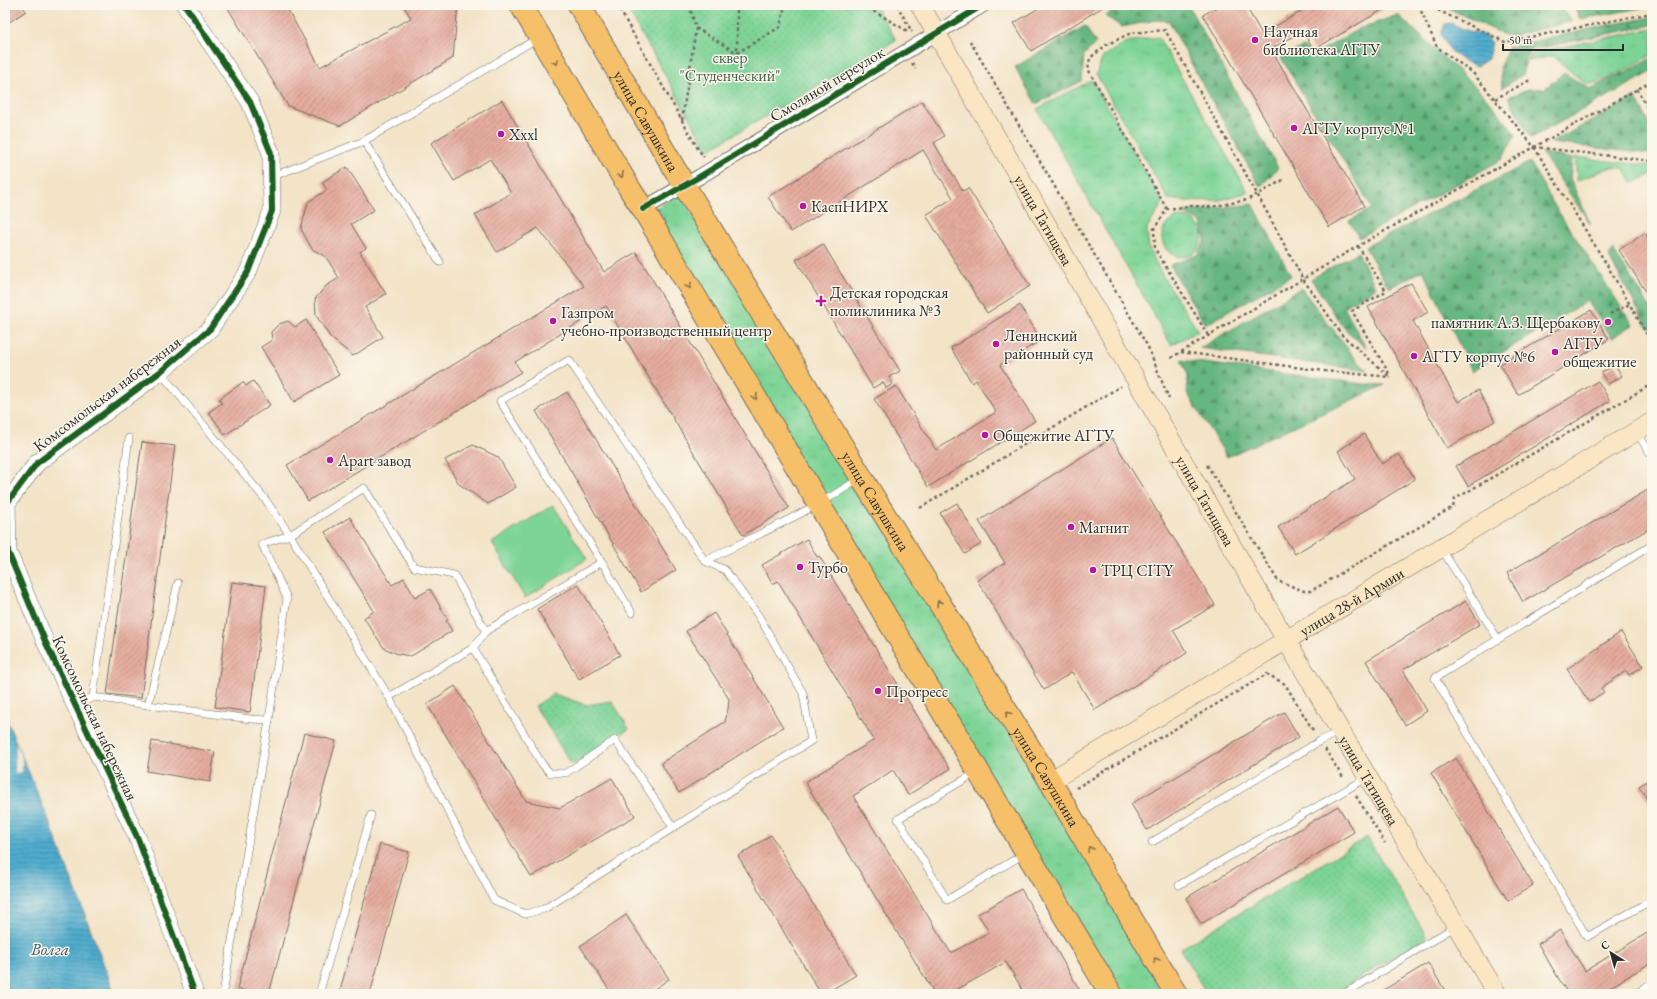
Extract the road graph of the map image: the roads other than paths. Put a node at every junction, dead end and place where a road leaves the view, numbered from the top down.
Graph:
1 (186, 5) edge
2 (521, 5) edge
3 (580, 5) edge
4 (920, 5) edge
5 (983, 5) edge
6 (936, 33) junction
7 (540, 36) junction
8 (364, 141) junction
9 (271, 177) junction
10 (684, 185) junction
11 (643, 209) junction
12 (440, 262) dead end
13 (160, 372) junction
14 (1644, 426) edge
15 (129, 438) dead end
16 (1652, 456) edge
17 (861, 477) junction
18 (819, 503) junction
19 (290, 535) junction
20 (1652, 545) edge
21 (1441, 548) junction
22 (705, 561) junction
23 (602, 562) junction
24 (178, 584) dead end
25 (632, 613) dead end
26 (486, 631) junction
27 (1498, 639) junction
28 (1286, 640) junction
29 (473, 648) junction
30 (93, 697) junction
31 (388, 697) junction
32 (75, 706) junction
33 (148, 706) junction
34 (269, 720) junction
35 (1340, 731) junction
36 (979, 771) junction
37 (1368, 778) junction
38 (1050, 781) junction
39 (370, 815) dead end
40 (673, 828) junction
41 (1152, 842) dead end
42 (1027, 853) junction
43 (1179, 885) dead end
44 (1652, 900) edge
45 (1456, 926) junction
46 (1652, 984) edge
47 (195, 994) edge
48 (224, 994) edge
49 (319, 994) edge
50 (1112, 994) edge
51 (1176, 994) edge
52 (1344, 994) edge
53 (1497, 994) edge
54 (1635, 994) edge

1 - 9 street, Комсомольская набережная
2 - 7 highway
3 - 10 highway, улица Савушкина
4 - 6 main road, улица Татищева
5 - 6 street, Смоляной переулок
6 - 10 street, Смоляной переулок
6 - 28 main road, улица Татищева
7 - 8 lane
7 -> 11 highway
8 - 9 lane
8 - 12 lane
9 - 13 street, Комсомольская набережная
10 - 11 street, Смоляной переулок
10 - 17 highway, улица Савушкина
11 -> 18 highway
13 - 19 lane
13 - 32 street, Комсомольская набережная
14 - 16 lane
14 - 21 main road, улица 28-й Армии
15 - 30 lane
17 - 18 lane
38 -> 17 highway, улица Савушкина
18 - 22 lane
18 - 36 highway
19 - 26 lane
19 - 31 lane
19 - 34 lane
20 - 27 lane
21 - 27 lane
21 - 28 main road, улица 28-й Армии
22 - 23 lane
22 - 40 lane
23 - 25 lane
23 - 26 lane
24 - 33 lane
26 - 29 lane
27 - 44 lane
28 - 35 main road, улица Татищева
28 - 38 main road, улица 28-й Армии
29 - 31 lane
29 - 40 lane
30 - 32 lane
30 - 33 lane
31 - 40 lane
32 - 47 street, Комсомольская набережная
33 - 34 lane
34 - 48 lane
35 - 37 main road, улица Татищева
35 - 41 lane
36 - 42 highway
36 - 42 lane
37 - 43 lane
37 - 45 main road, улица Татищева
51 -> 38 highway, улица Савушкина
39 - 49 lane
42 - 50 highway
45 - 52 lane
45 - 53 main road, улица Татищева
46 - 54 lane

